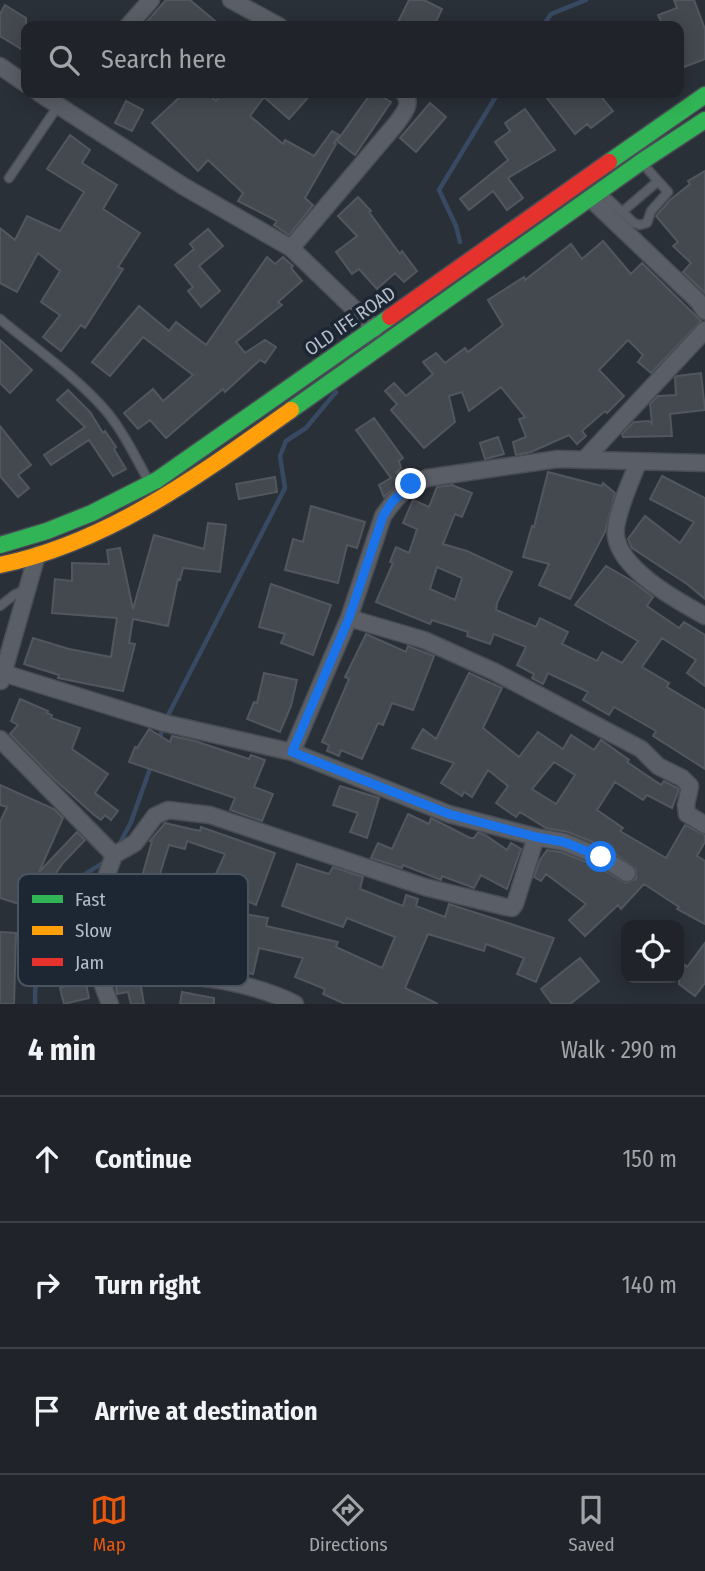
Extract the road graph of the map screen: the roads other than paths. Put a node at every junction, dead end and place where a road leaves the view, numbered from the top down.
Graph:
1 (151, 0) edge
2 (231, 0) edge
3 (132, 21) edge
4 (270, 21) edge
5 (0, 66) edge
6 (21, 81) edge
7 (705, 95) edge
8 (46, 98) edge
9 (65, 98) edge
10 (408, 98) edge
11 (58, 106) junction
12 (687, 107) junction
13 (704, 123) edge
14 (641, 162) junction
15 (9, 178) dead end
16 (657, 181) junction
17 (596, 195) junction
18 (622, 212) junction
19 (291, 247) junction
20 (705, 311) edge
21 (0, 320) edge
22 (375, 329) junction
23 (705, 330) edge
24 (267, 405) junction
25 (278, 420) junction
26 (584, 460) junction
27 (638, 463) junction
28 (705, 463) edge
29 (151, 484) junction
30 (0, 545) edge
31 (37, 555) junction
32 (0, 565) edge
33 (26, 589) junction
34 (0, 606) edge
35 (705, 616) edge
36 (349, 618) junction
37 (1, 679) edge
38 (0, 739) edge
39 (292, 752) junction
40 (705, 825) edge
41 (536, 837) junction
42 (114, 855) junction
43 (627, 873) dead end
44 (108, 874) edge
45 (104, 986) edge
46 (248, 986) edge
47 (110, 1004) edge
48 (295, 1004) edge

1 - 3 street
2 - 4 street
5 - 6 street
7 - 12 main road, OLD IFE ROAD
8 - 11 street
9 - 11 street
10 - 19 street
11 - 15 lane
11 - 19 street
12 - 13 street
12 - 22 main road, OLD IFE ROAD
13 - 14 main road, OLD IFE ROAD
14 - 16 lane
14 - 17 main road, OLD IFE ROAD
16 - 18 lane
16 - 18 lane
17 - 18 lane
17 - 20 street
17 - 25 main road, OLD IFE ROAD
19 - 22 street
21 - 29 lane
22 - 24 main road, OLD IFE ROAD
23 - 26 street
24 - 25 main road
24 - 29 main road, OLD IFE ROAD
25 - 31 main road, OLD IFE ROAD
26 - 27 street
26 - 36 street
27 - 28 street
27 - 35 street
29 - 30 main road, OLD IFE ROAD
31 - 32 main road, OLD IFE ROAD
31 - 33 street
33 - 34 lane
33 - 37 street
36 - 39 street
36 - 40 street
37 - 39 street
38 - 42 street
39 - 41 street
41 - 42 street
41 - 43 street
42 - 44 street
45 - 47 street
46 - 48 street

